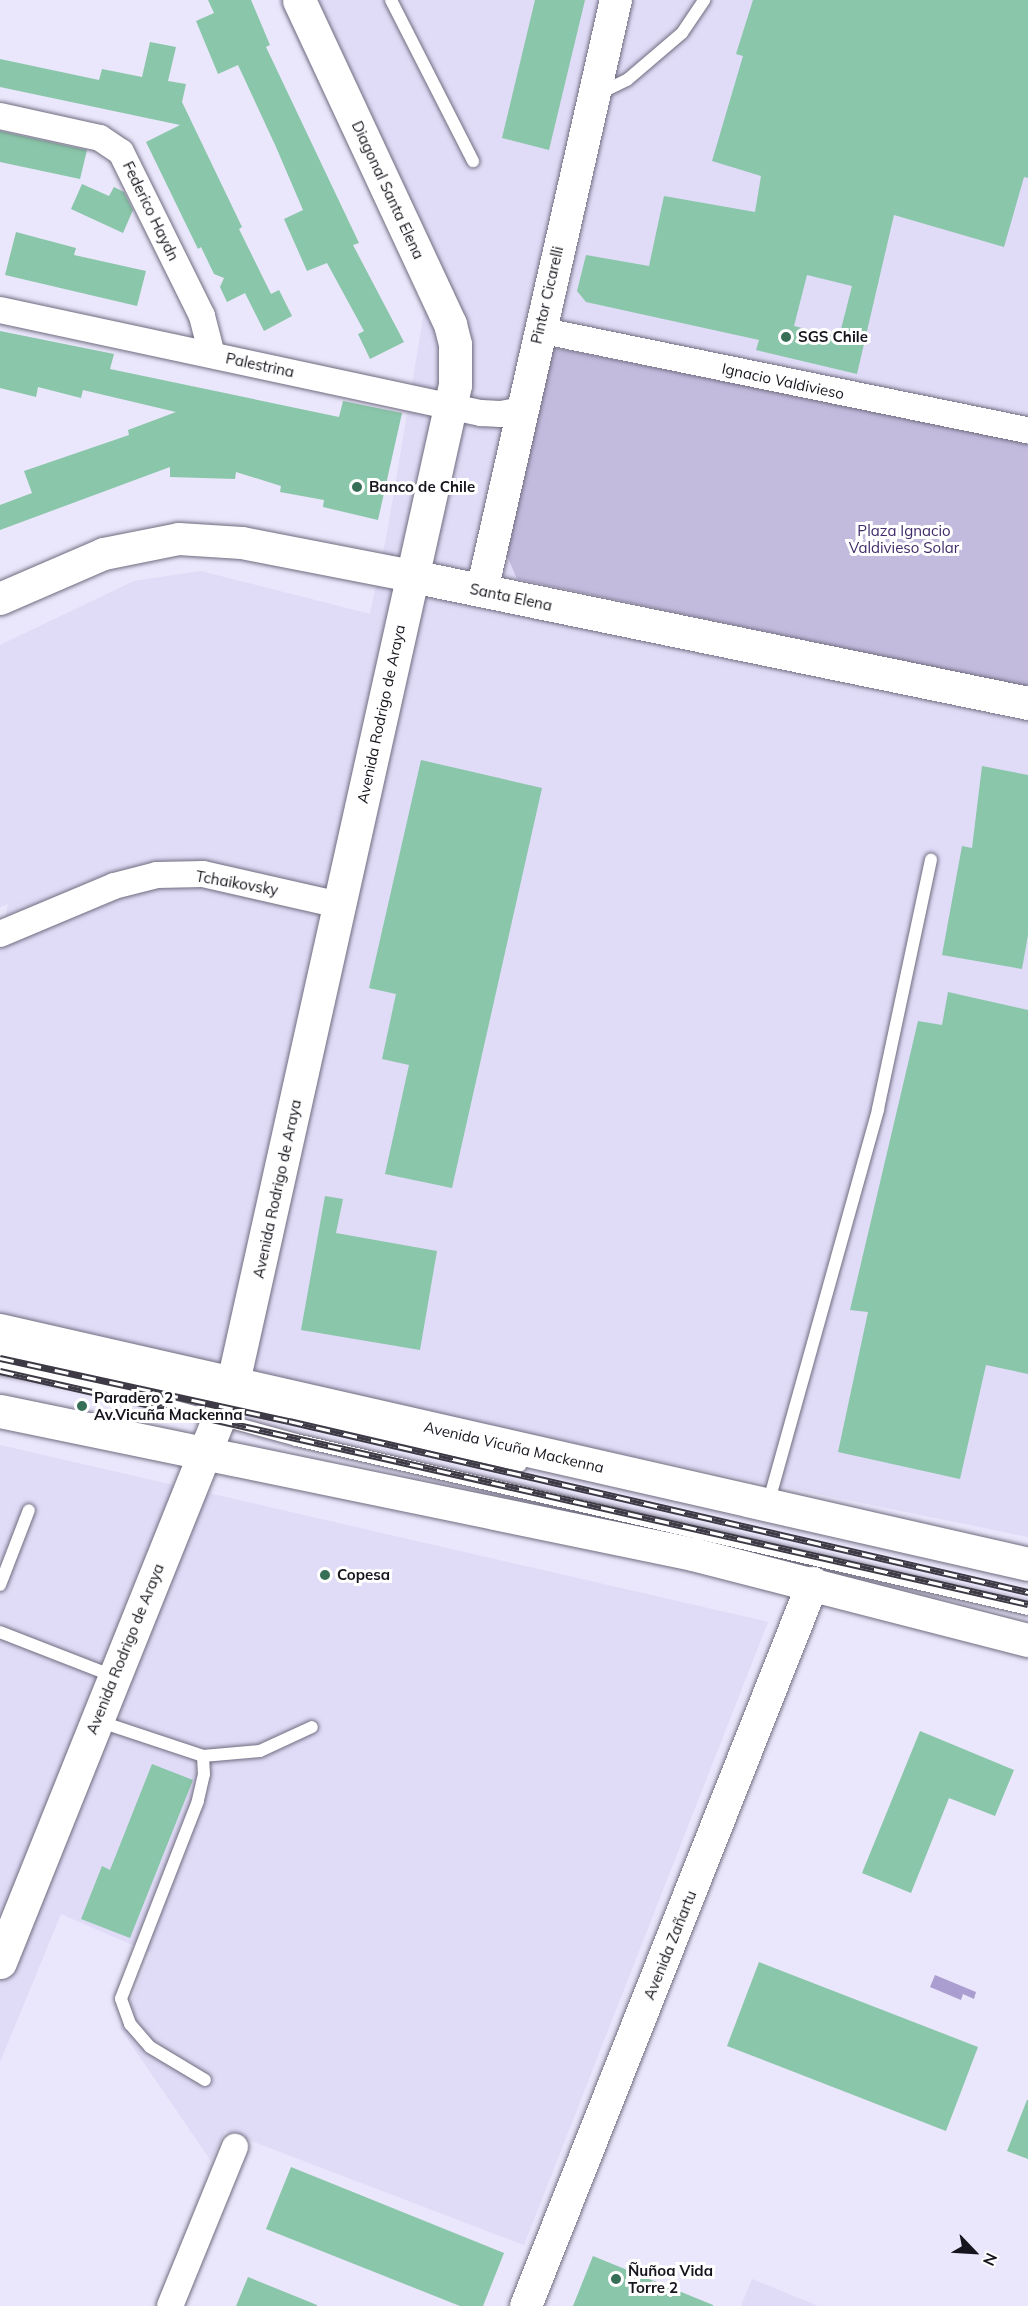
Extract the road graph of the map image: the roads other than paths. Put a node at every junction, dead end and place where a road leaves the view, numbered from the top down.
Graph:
1 (391, 0) edge
2 (616, 0) edge
3 (704, 0) edge
4 (301, 1) edge
5 (594, 96) junction
6 (0, 116) edge
7 (473, 160) dead end
8 (0, 310) edge
9 (539, 330) junction
10 (212, 355) junction
11 (453, 396) junction
12 (521, 410) junction
13 (1028, 430) edge
14 (412, 576) junction
15 (482, 591) junction
16 (0, 599) edge
17 (1028, 703) edge
18 (931, 860) dead end
19 (340, 905) junction
20 (0, 934) edge
21 (0, 1330) edge
22 (0, 1350) edge
23 (0, 1368) edge
24 (226, 1401) junction
25 (0, 1411) edge
26 (203, 1455) junction
27 (539, 1469) dead end
28 (29, 1510) dead end
29 (756, 1510) junction
30 (1028, 1564) edge
31 (1028, 1577) edge
32 (813, 1583) junction
33 (0, 1585) edge
34 (1028, 1609) edge
35 (0, 1632) edge
36 (1028, 1640) edge
37 (114, 1677) junction
38 (97, 1721) junction
39 (312, 1727) dead end
40 (202, 1756) junction
41 (0, 1962) edge
42 (205, 2080) dead end
43 (235, 2147) dead end
44 (170, 2306) edge
45 (526, 2306) edge

1 - 7 lane
2 - 5 street, Pintor Cicarelli
3 - 5 lane
4 - 11 main road, Diagonal Santa Elena
5 - 9 street, Pintor Cicarelli
6 - 10 street, Federico Haydn
8 - 10 street, Palestrina
9 - 12 street, Pintor Cicarelli
9 - 13 street, Ignacio Valdivieso
10 - 11 street, Palestrina
11 - 12 street, Palestrina
11 - 14 main road, Avenida Rodrigo de Araya
12 - 15 street, Pintor Cicarelli
14 - 15 main road, Santa Elena
14 - 16 street, Santa Elena
14 - 19 main road, Avenida Rodrigo de Araya
15 - 17 main road, Santa Elena
18 - 29 lane
19 - 20 street, Tchaikovsky
19 - 24 main road, Avenida Rodrigo de Araya
21 - 24 main road, Avenida Vicuña Mackenna
22 - 24 lane
23 - 24 lane
24 - 26 main road, Avenida Rodrigo de Araya
24 - 27 lane
24 - 29 main road, Avenida Vicuña Mackenna
24 - 34 lane
25 - 26 main road
26 - 32 main road
26 - 37 main road, Avenida Rodrigo de Araya
28 - 33 lane
29 - 30 main road, Avenida Vicuña Mackenna
29 - 31 lane
32 - 36 main road
32 - 45 street, Avenida Zañartu
35 - 37 lane
37 - 38 main road, Avenida Rodrigo de Araya
38 - 40 lane
38 - 41 main road, Avenida Rodrigo de Araya
39 - 40 lane
40 - 42 lane
43 - 44 street

